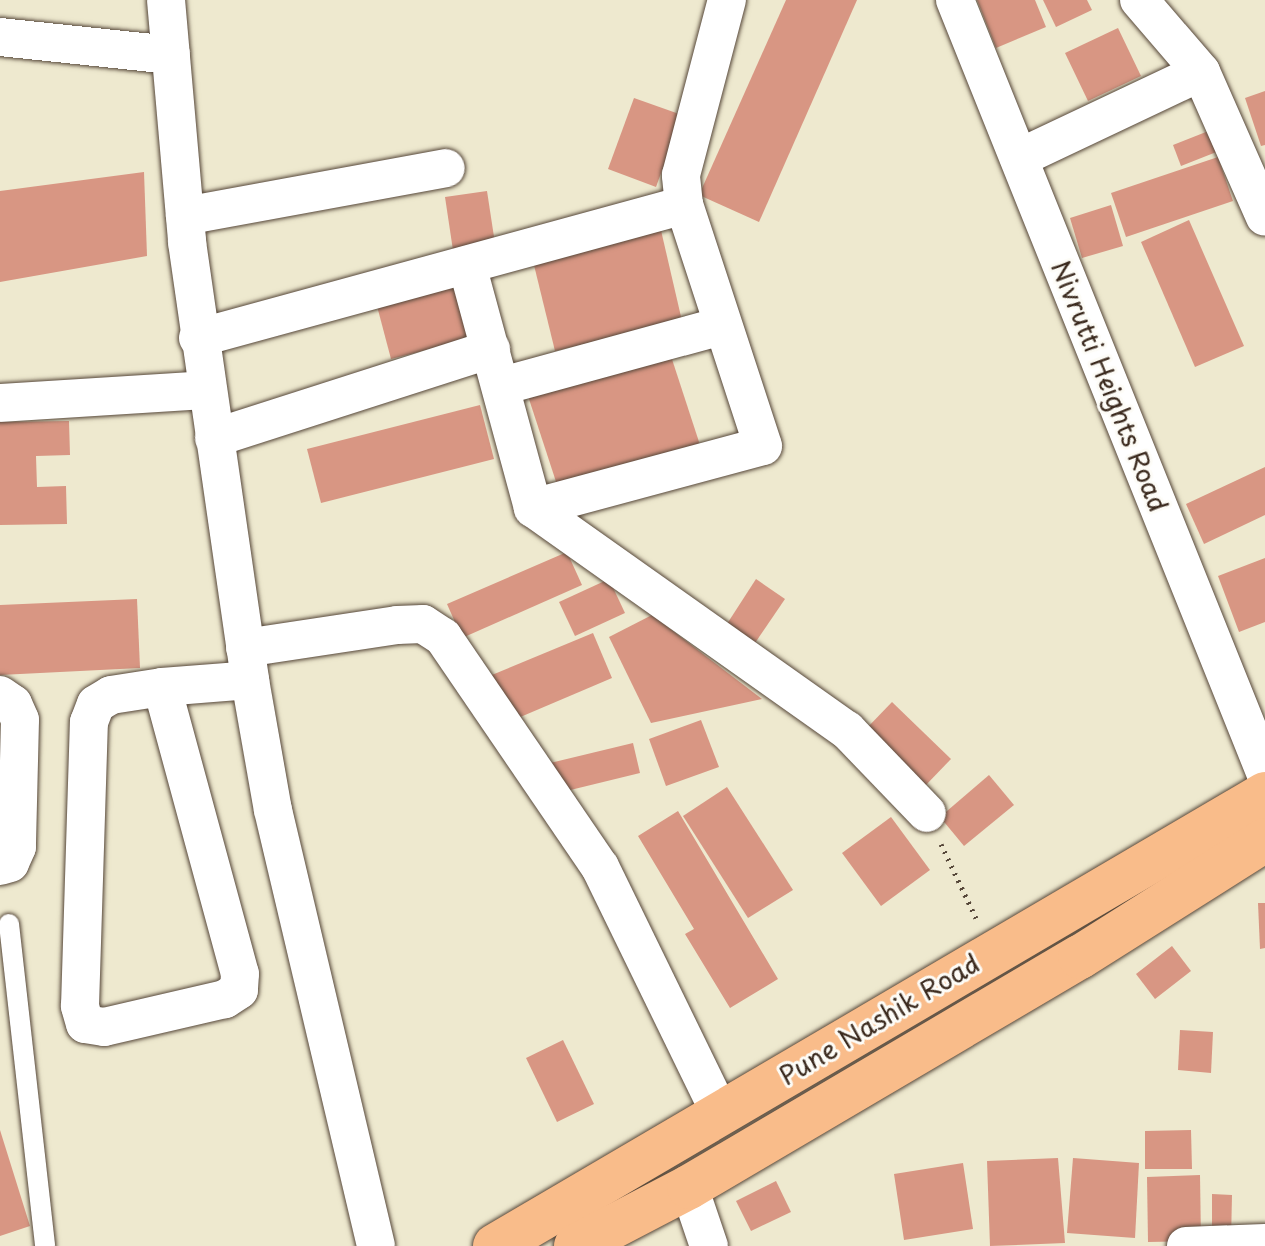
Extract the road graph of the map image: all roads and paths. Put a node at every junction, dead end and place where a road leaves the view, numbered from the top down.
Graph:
1 (166, 0) edge
2 (727, 0) edge
3 (955, 0) edge
4 (1139, 0) edge
5 (0, 37) edge
6 (171, 55) junction
7 (1201, 72) junction
8 (1019, 158) junction
9 (446, 168) dead end
10 (684, 205) junction
11 (185, 216) junction
12 (1265, 217) edge
13 (467, 265) junction
14 (722, 326) junction
15 (198, 338) junction
16 (491, 349) junction
17 (502, 386) junction
18 (206, 390) junction
19 (0, 403) edge
20 (214, 438) junction
21 (533, 508) junction
22 (248, 664) junction
23 (162, 687) junction
24 (0, 695) edge
25 (1265, 772) edge
26 (1265, 794) edge
27 (927, 813) joint
28 (1265, 840) edge
29 (0, 866) edge
30 (9, 924) dead end
31 (992, 952) junction
32 (721, 1115) junction
33 (689, 1187) junction
34 (1250, 1244) edge
35 (45, 1246) edge
36 (376, 1246) edge
37 (495, 1246) edge
38 (576, 1246) edge
39 (709, 1246) edge
40 (1186, 1246) edge

1 - 6 street
2 - 10 street
3 - 8 street, Nivrutti Heights Road
4 - 7 street
5 - 6 street
6 - 11 street
7 - 8 street
7 - 12 street
8 - 25 street, Nivrutti Heights Road
9 - 11 street
10 - 13 street
10 - 14 street
11 - 15 street
13 - 15 street
13 - 16 street
14 - 17 street
14 - 21 street
15 - 18 street
16 - 17 street
16 - 20 street
17 - 21 street
18 - 19 street
18 - 20 street
20 - 22 street
21 - 27 street
22 - 23 street
22 - 32 street
22 - 36 street
23 - 23 street
24 - 29 street
26 - 31 highway, Pune Nashik Road
27 - 31 path
28 - 33 highway, Pune Nashik Road
30 - 35 lane
31 - 32 highway, Pune Nashik Road
32 - 37 highway, Pune Nashik Road
33 - 38 highway, Pune Nashik Road
33 - 39 street
34 - 40 street

